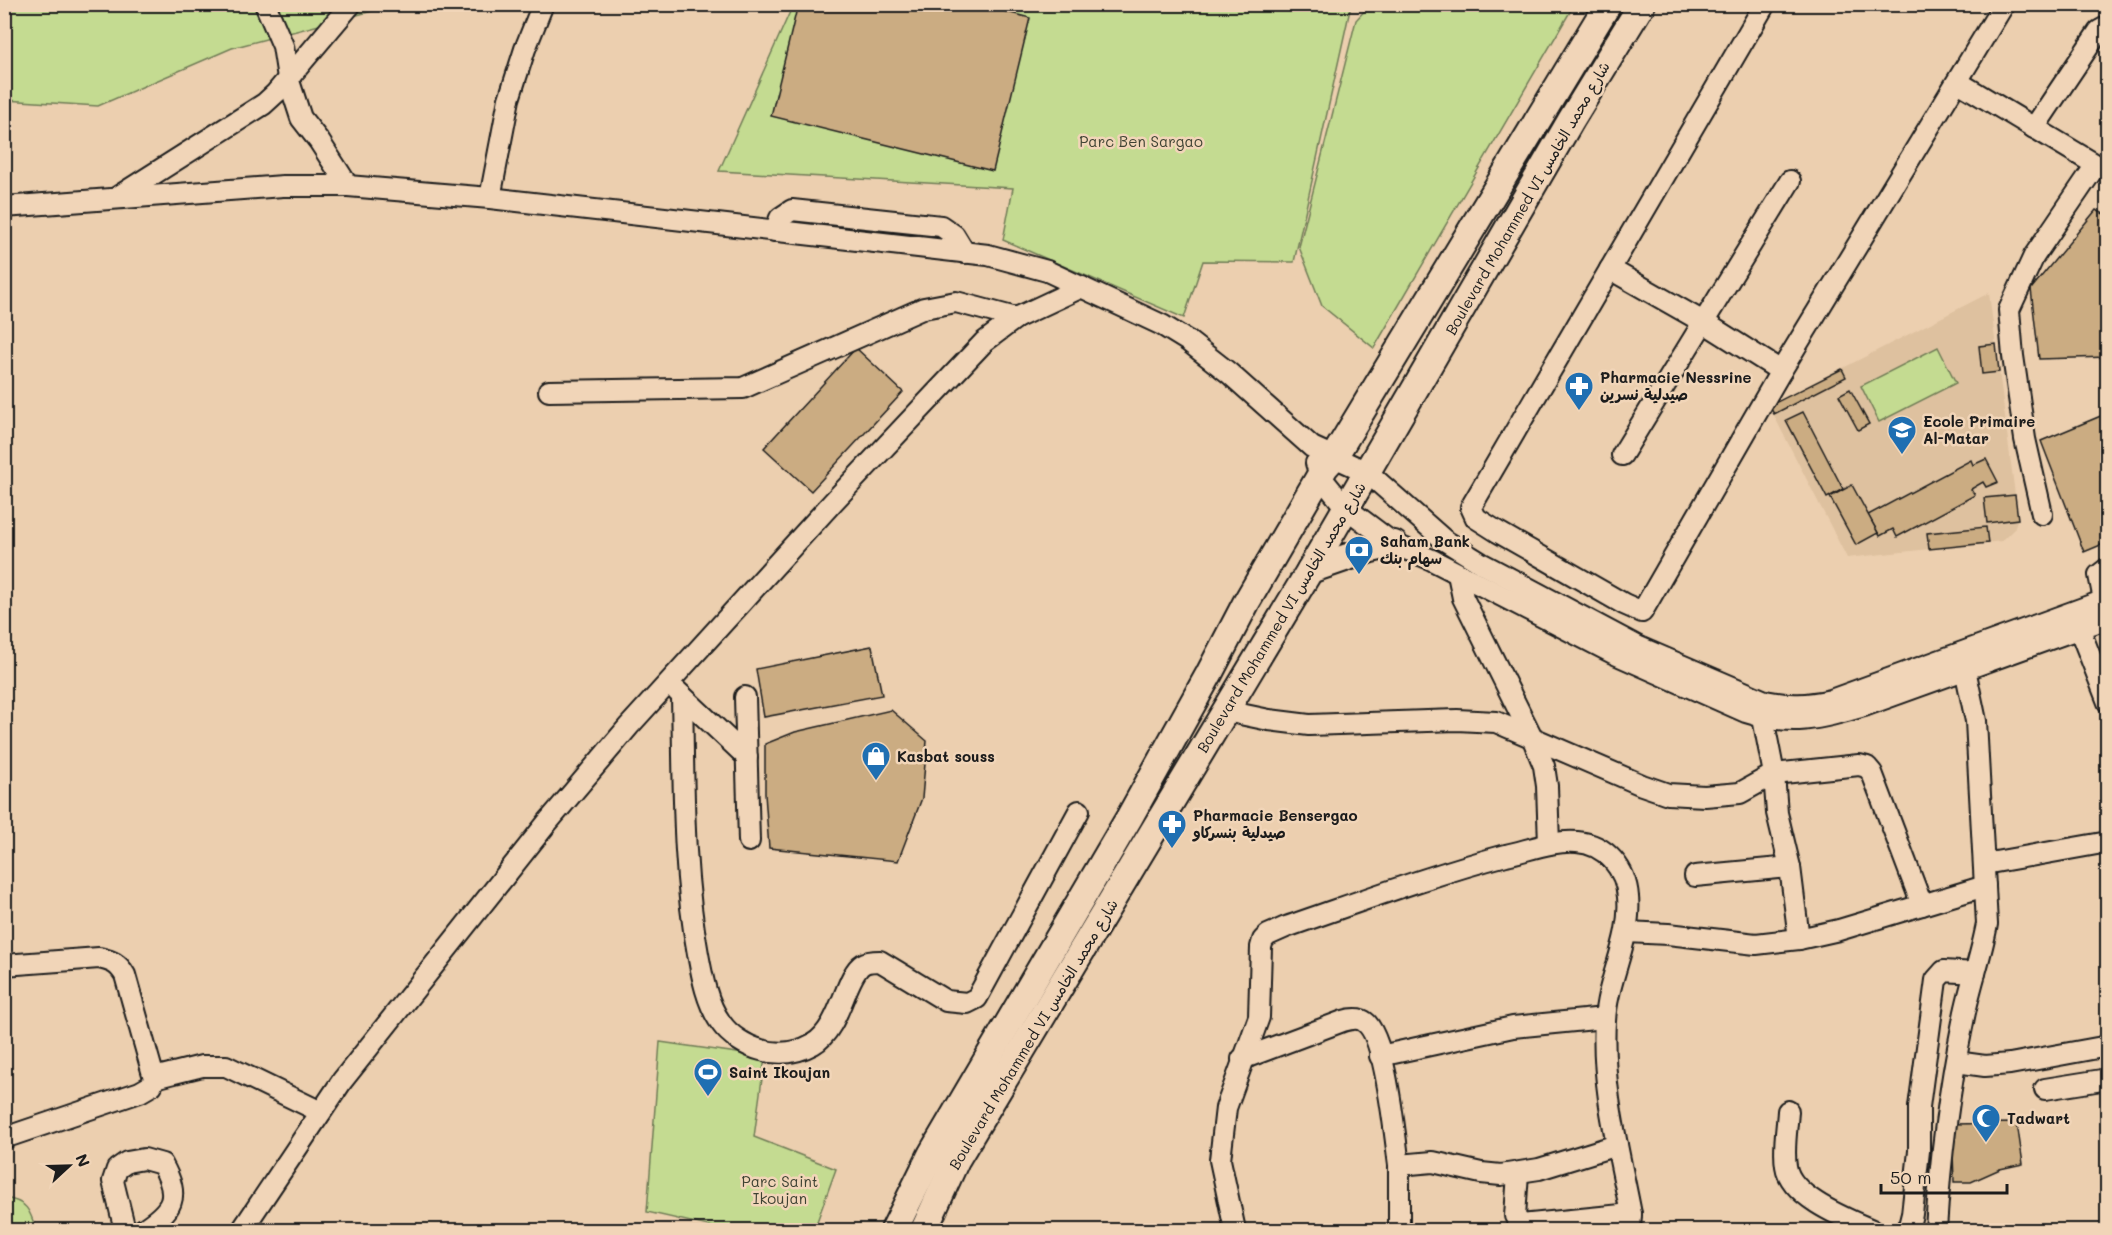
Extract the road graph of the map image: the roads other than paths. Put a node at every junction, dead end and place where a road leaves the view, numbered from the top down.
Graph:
1 (265, 4) edge
2 (351, 4) edge
3 (543, 4) edge
4 (1608, 4) edge
5 (1642, 4) edge
6 (1766, 4) edge
7 (2004, 4) edge
8 (2108, 26) edge
9 (288, 78) junction
10 (1958, 82) junction
11 (2034, 128) junction
12 (2102, 169) edge
13 (1790, 181) dead end
14 (348, 186) junction
15 (117, 198) junction
16 (490, 198) junction
17 (4, 207) edge
18 (1610, 269) junction
19 (1082, 287) junction
20 (1016, 318) junction
21 (1705, 323) junction
22 (1781, 371) junction
23 (549, 391) dead end
24 (1622, 454) dead end
25 (1322, 460) junction
26 (1367, 472) junction
27 (1346, 508) junction
28 (2042, 514) dead end
29 (1394, 544) junction
30 (2108, 568) edge
31 (1310, 570) junction
32 (1458, 574) junction
33 (2106, 605) edge
34 (1642, 612) junction
35 (2079, 628) junction
36 (1626, 640) junction
37 (2099, 658) edge
38 (1965, 669) junction
39 (675, 689) junction
40 (745, 697) dead end
41 (2108, 702) edge
42 (1226, 711) junction
43 (1763, 718) junction
44 (1532, 738) junction
45 (747, 757) junction
46 (1774, 774) junction
47 (1078, 811) dead end
48 (749, 841) dead end
49 (2108, 842) edge
50 (1550, 844) junction
51 (1984, 864) junction
52 (1790, 867) junction
53 (1695, 876) dead end
54 (1985, 886) junction
55 (1922, 905) junction
56 (1627, 932) junction
57 (1799, 939) junction
58 (4, 965) edge
59 (1975, 973) junction
60 (1605, 1018) junction
61 (2108, 1046) edge
62 (1380, 1056) junction
63 (1242, 1059) junction
64 (1956, 1062) junction
65 (154, 1078) junction
66 (2108, 1079) edge
67 (2045, 1089) dead end
68 (1788, 1111) dead end
69 (321, 1112) junction
70 (4, 1138) edge
71 (1617, 1145) junction
72 (1399, 1165) junction
73 (1518, 1173) junction
74 (1631, 1222) edge
75 (125, 1230) edge
76 (142, 1230) edge
77 (242, 1230) edge
78 (894, 1230) edge
79 (924, 1230) edge
80 (1235, 1230) edge
81 (1399, 1230) edge
82 (1872, 1230) edge
83 (1908, 1230) edge
84 (1936, 1230) edge

1 - 9 street
2 - 9 street
3 - 16 street
4 - 25 main road, Boulevard Mohammed VI شارع محمد الخامس
5 - 26 main road, Boulevard Mohammed VI شارع محمد الخامس
6 - 18 street
7 - 10 street
8 - 11 street
9 - 14 street
9 - 15 street
10 - 11 street
10 - 22 street
11 - 12 street
12 - 28 street
13 - 21 street
14 - 15 street
14 - 16 street
15 - 17 street
16 - 19 street
18 - 21 street
18 - 34 street
19 - 20 street
19 - 25 street
20 - 23 street
20 - 39 street
21 - 22 street
21 - 24 street
22 - 34 street
25 - 26 street
25 - 27 street
25 - 78 main road, Boulevard Mohammed VI شارع محمد الخامس
26 - 27 main road, Boulevard Mohammed VI شارع محمد الخامس
26 - 36 street
27 - 29 street
27 - 31 main road, Boulevard Mohammed VI شارع محمد الخامس
29 - 31 main road
29 - 32 street
30 - 33 street
31 - 42 main road, Boulevard Mohammed VI شارع محمد الخامس
32 - 43 street
32 - 44 street
33 - 35 street
33 - 36 street
34 - 36 street
35 - 37 street
35 - 38 street
37 - 41 street
38 - 43 street
38 - 51 street
39 - 45 street
39 - 47 street
39 - 69 street
40 - 45 street
42 - 44 street
42 - 79 main road, Boulevard Mohammed VI شارع محمد الخامس
43 - 46 street
44 - 46 street
44 - 50 street
45 - 48 street
46 - 52 street
46 - 55 street
49 - 51 street
50 - 56 street
50 - 63 street
51 - 54 street
52 - 53 street
52 - 57 street
54 - 55 street
54 - 59 street
55 - 57 street
56 - 57 street
56 - 60 street
58 - 65 street
59 - 64 street
59 - 83 street
60 - 62 street
60 - 71 street
61 - 64 street
62 - 63 street
62 - 72 street
63 - 80 street
64 - 84 street
65 - 69 street
65 - 70 street
66 - 67 street
68 - 82 street
69 - 77 street
71 - 73 street
71 - 74 street
72 - 73 street
72 - 81 street
73 - 74 street
75 - 76 street

